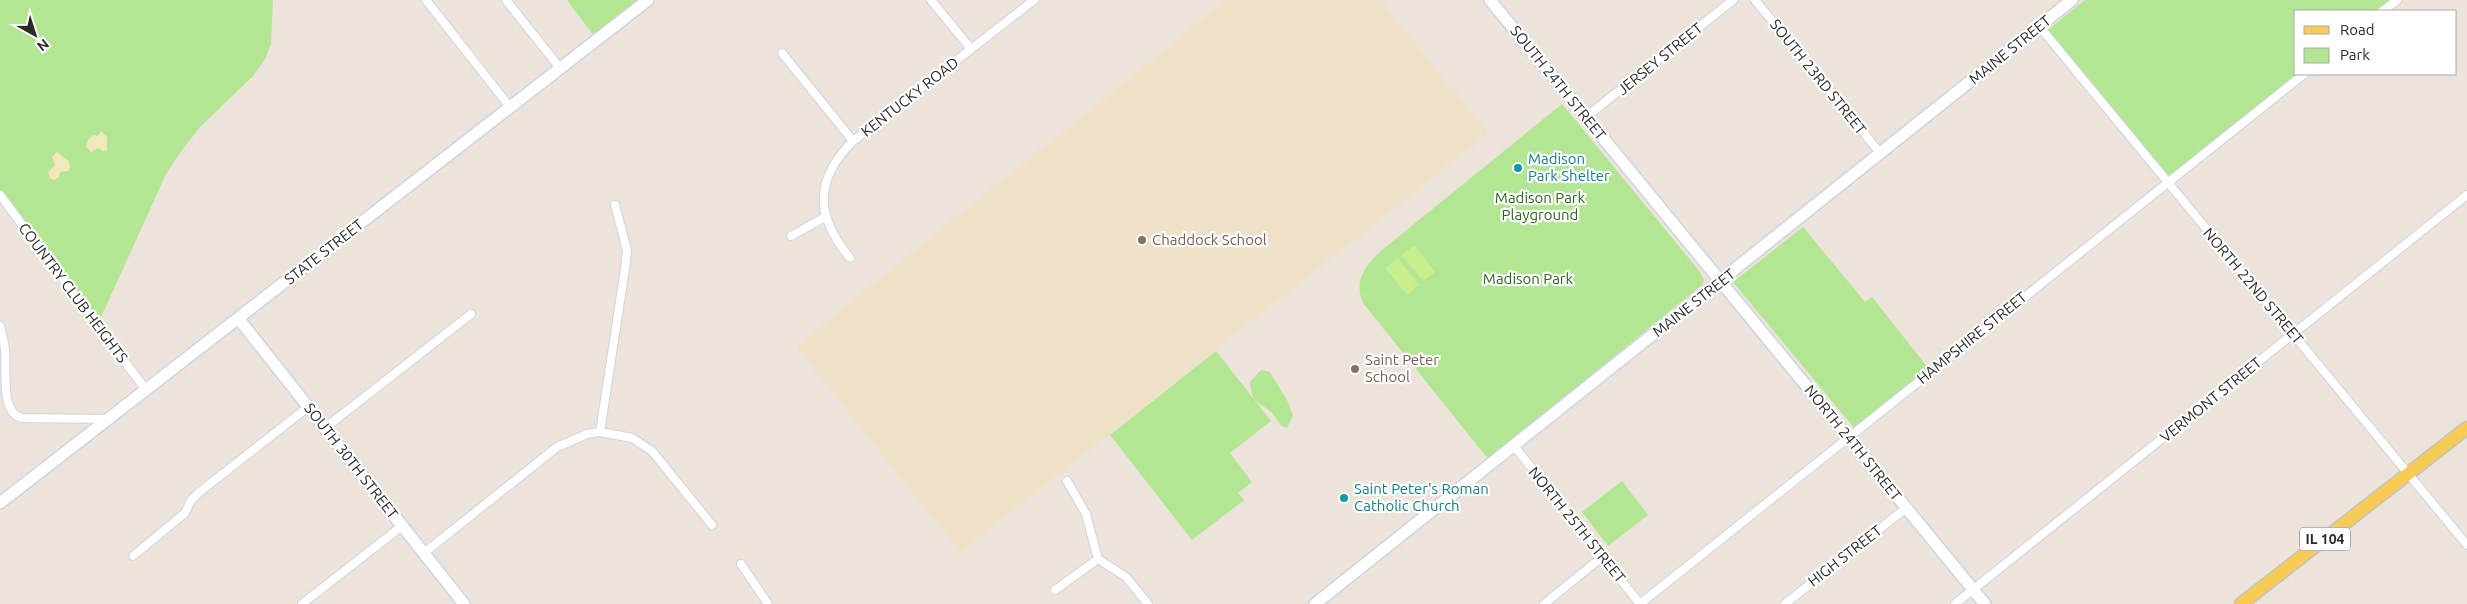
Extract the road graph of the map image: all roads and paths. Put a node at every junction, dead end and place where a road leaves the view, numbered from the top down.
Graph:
1 (426, 0) edge
2 (506, 0) edge
3 (648, 0) edge
4 (931, 0) edge
5 (1034, 0) edge
6 (1490, 0) edge
7 (1733, 0) edge
8 (1755, 0) edge
9 (2072, 0) edge
10 (2397, 0) edge
11 (2384, 10) edge
12 (2039, 26) junction
13 (971, 49) junction
14 (782, 53) dead end
15 (560, 68) junction
16 (2303, 75) edge
17 (510, 107) junction
18 (1586, 117) junction
19 (854, 141) junction
20 (1881, 154) junction
21 (2167, 182) junction
22 (0, 195) edge
23 (2467, 196) edge
24 (616, 204) dead end
25 (826, 218) junction
26 (790, 236) dead end
27 (850, 258) dead end
28 (1721, 282) junction
29 (471, 314) dead end
30 (238, 318) junction
31 (0, 326) edge
32 (2292, 334) junction
33 (146, 390) junction
34 (308, 407) junction
35 (109, 419) junction
36 (325, 428) junction
37 (2467, 428) edge
38 (600, 432) junction
39 (1848, 437) junction
40 (1514, 446) junction
41 (2410, 474) junction
42 (1067, 481) dead end
43 (0, 503) edge
44 (1906, 508) junction
45 (402, 526) junction
46 (712, 526) dead end
47 (2467, 545) edge
48 (424, 553) junction
49 (133, 556) dead end
50 (1602, 557) junction
51 (1098, 559) junction
52 (741, 564) dead end
53 (1055, 590) dead end
54 (1974, 590) junction
55 (1317, 603) edge
56 (302, 604) edge
57 (464, 604) edge
58 (768, 604) edge
59 (1148, 604) edge
60 (1544, 604) edge
61 (1640, 604) edge
62 (1785, 604) edge
63 (1955, 604) edge
64 (1986, 604) edge
65 (2241, 604) edge

1 - 17 street
2 - 15 street
3 - 15 main road, STATE STREET
4 - 13 street
5 - 13 street, KENTUCKY ROAD
6 - 18 main road, SOUTH 24TH STREET
7 - 18 street, JERSEY STREET
8 - 20 street, SOUTH 23RD STREET
9 - 12 main road, MAINE STREET
10 - 11 street
12 - 20 main road, MAINE STREET
12 - 21 street, NORTH 22ND STREET
13 - 19 street, KENTUCKY ROAD
14 - 19 street
15 - 17 main road, STATE STREET
16 - 21 street, HAMPSHIRE STREET
17 - 30 main road, STATE STREET
18 - 28 main road, SOUTH 24TH STREET
19 - 25 street, KENTUCKY ROAD
20 - 28 main road, MAINE STREET
21 - 32 street, NORTH 22ND STREET
21 - 39 street, HAMPSHIRE STREET
22 - 33 street, COUNTRY CLUB HEIGHTS
23 - 32 street, VERMONT STREET
24 - 38 street
25 - 26 street
25 - 27 street, KENTUCKY ROAD
28 - 39 main road, NORTH 24TH STREET
28 - 40 main road, MAINE STREET
29 - 36 street
30 - 33 main road, STATE STREET
30 - 34 main road, SOUTH 30TH STREET
31 - 35 street
32 - 41 street, NORTH 22ND STREET
32 - 54 street, VERMONT STREET
33 - 35 main road, STATE STREET
34 - 36 main road, SOUTH 30TH STREET
34 - 49 street
35 - 43 main road, STATE STREET
36 - 45 main road, SOUTH 30TH STREET
37 - 41 main road, IL 104
38 - 46 street
38 - 48 street
39 - 44 main road, NORTH 24TH STREET
39 - 61 street, HAMPSHIRE STREET
40 - 50 street, NORTH 25TH STREET
40 - 55 main road, MAINE STREET
41 - 47 street, NORTH 22ND STREET
41 - 65 main road, IL 104
42 - 51 street
44 - 54 main road, NORTH 24TH STREET
44 - 62 street, HIGH STREET
45 - 48 main road, SOUTH 30TH STREET
45 - 56 street
48 - 57 main road, SOUTH 30TH STREET
50 - 60 street
50 - 61 street, NORTH 25TH STREET
51 - 53 street
51 - 59 street
52 - 58 street
54 - 63 street, VERMONT STREET
54 - 64 main road, NORTH 24TH STREET

